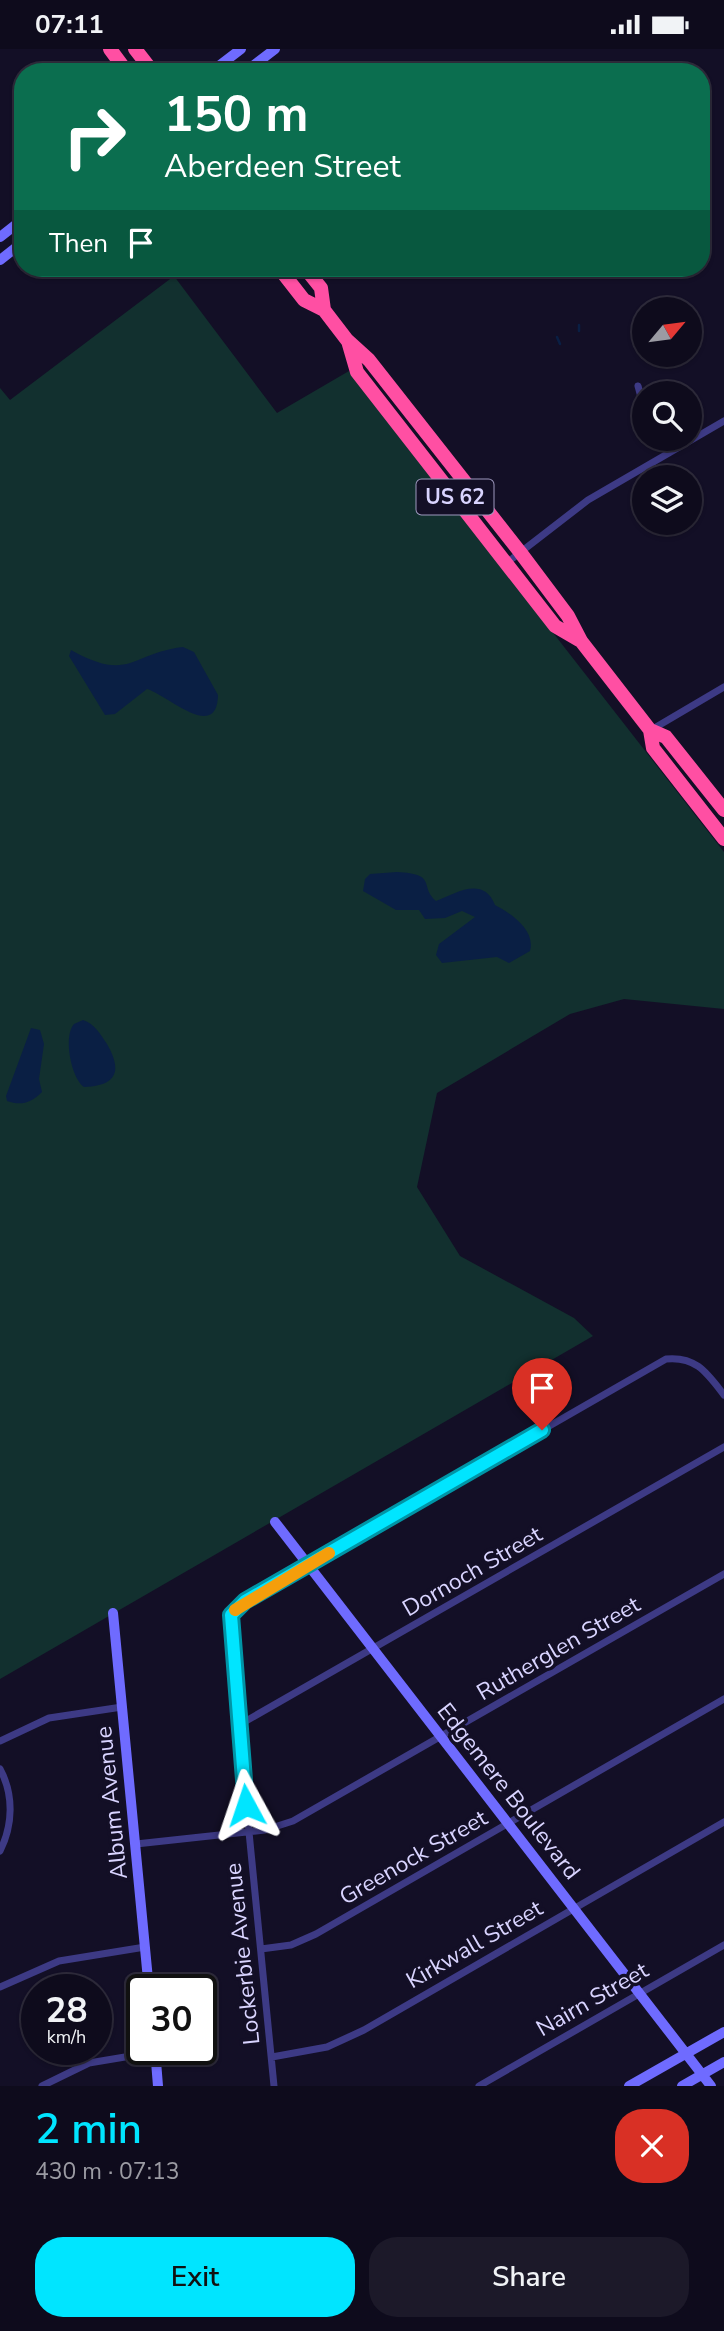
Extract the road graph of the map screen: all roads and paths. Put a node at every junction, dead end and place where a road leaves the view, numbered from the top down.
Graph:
1 (135, 49) edge
2 (240, 49) edge
3 (275, 49) edge
4 (146, 63) edge
5 (222, 63) edge
6 (257, 63) edge
7 (14, 226) edge
8 (0, 237) edge
9 (14, 249) edge
10 (0, 260) edge
11 (286, 277) edge
12 (312, 277) edge
13 (324, 310) junction
14 (349, 345) junction
15 (724, 421) edge
16 (669, 453) joint
17 (516, 555) junction
18 (578, 639) junction
19 (724, 687) edge
20 (650, 730) junction
21 (724, 810) edge
22 (724, 839) edge
23 (724, 1395) edge
24 (724, 1447) edge
25 (275, 1522) dead end
26 (307, 1565) junction
27 (724, 1574) edge
28 (113, 1613) dead end
29 (374, 1651) junction
30 (724, 1699) edge
31 (122, 1707) junction
32 (239, 1725) junction
33 (440, 1737) junction
34 (0, 1741) edge
35 (0, 1769) edge
36 (724, 1822) edge
37 (508, 1824) junction
38 (248, 1832) junction
39 (136, 1844) junction
40 (0, 1851) edge
41 (574, 1908) junction
42 (724, 1945) edge
43 (145, 1947) junction
44 (261, 1949) junction
45 (148, 1974) edge
46 (0, 1987) edge
47 (640, 1993) junction
48 (724, 2032) edge
49 (687, 2053) junction
50 (126, 2056) edge
51 (272, 2057) junction
52 (724, 2062) edge
53 (156, 2065) edge
54 (702, 2074) junction
55 (42, 2086) edge
56 (158, 2086) edge
57 (274, 2086) edge
58 (480, 2086) edge
59 (629, 2086) edge
60 (682, 2086) edge
61 (711, 2086) edge

1 - 4 highway
2 - 5 street
3 - 6 street
7 - 8 street
9 - 10 street
11 - 13 highway, US 62
12 - 13 highway, US 62
13 - 14 highway, US 62
14 - 17 highway, US 62
14 - 18 highway, US 62
15 - 16 street
16 - 17 street
17 - 18 highway
18 - 20 highway, US 62
19 - 20 street
20 - 21 highway, US 62
20 - 22 highway, US 62
23 - 26 street
24 - 29 street, Dornoch Street
25 - 26 street, Edgemere Boulevard
26 - 29 street, Edgemere Boulevard
26 - 32 street, Lockerbie Avenue
27 - 33 street, Rutherglen Street
28 - 31 street, Album Avenue
29 - 32 street, Dornoch Street
29 - 33 street, Edgemere Boulevard
30 - 37 street, Greenock Street
31 - 34 street
31 - 39 street, Album Avenue
32 - 38 street, Lockerbie Avenue
33 - 37 street, Edgemere Boulevard
33 - 38 street, Rutherglen Street
35 - 40 street
36 - 41 street, Kirkwall Street
37 - 41 street, Edgemere Boulevard
37 - 44 street, Greenock Street
38 - 39 street, Rutherglen Street
38 - 44 street, Lockerbie Avenue
39 - 43 street, Album Avenue
41 - 47 street, Edgemere Boulevard
41 - 51 street, Kirkwall Street
42 - 47 street, Nairn Street
43 - 45 street, Album Avenue
43 - 46 street
44 - 51 street, Lockerbie Avenue
47 - 49 street, Edgemere Boulevard
47 - 58 street, Nairn Street
48 - 49 street
49 - 54 street, Edgemere Boulevard
49 - 59 street
50 - 55 street
51 - 57 street, Lockerbie Avenue
52 - 54 street
53 - 56 street
54 - 60 street
54 - 61 street, Edgemere Boulevard

